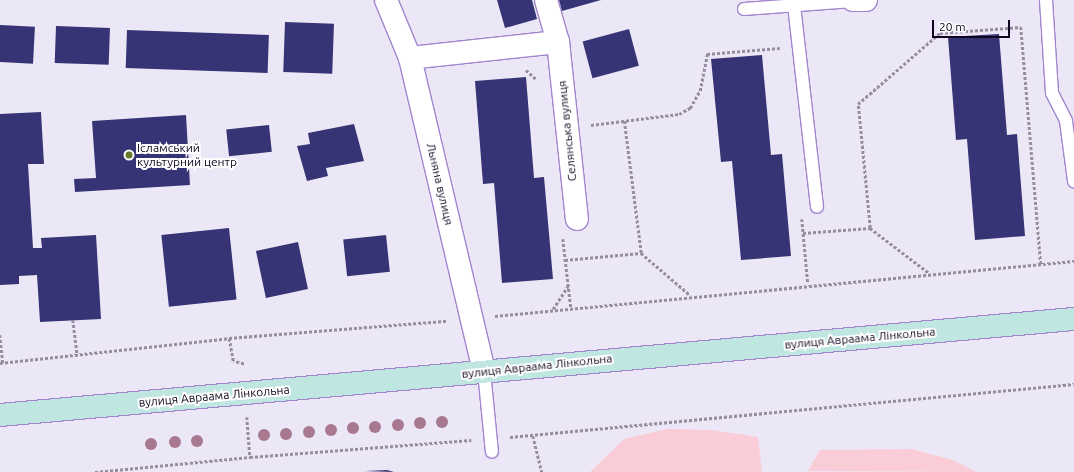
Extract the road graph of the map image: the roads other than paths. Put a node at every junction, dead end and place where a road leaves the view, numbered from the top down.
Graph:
1 (386, 0) edge
2 (546, 0) edge
3 (858, 0) edge
4 (1046, 0) edge
5 (794, 5) junction
6 (744, 9) dead end
7 (558, 42) junction
8 (410, 58) junction
9 (1074, 181) edge
10 (817, 207) dead end
11 (577, 219) dead end
12 (1074, 319) edge
13 (484, 371) junction
14 (0, 415) edge
15 (492, 452) dead end

1 - 8 street, Льняна вулиця
2 - 7 street, Селянська вулиця
3 - 5 lane
4 - 9 lane
5 - 6 lane
5 - 10 lane
7 - 8 street
7 - 11 street, Селянська вулиця
8 - 13 street, Льняна вулиця
12 - 13 street, вулиця Авраама Лінкольна
13 - 14 street, вулиця Авраама Лінкольна
13 - 15 lane

